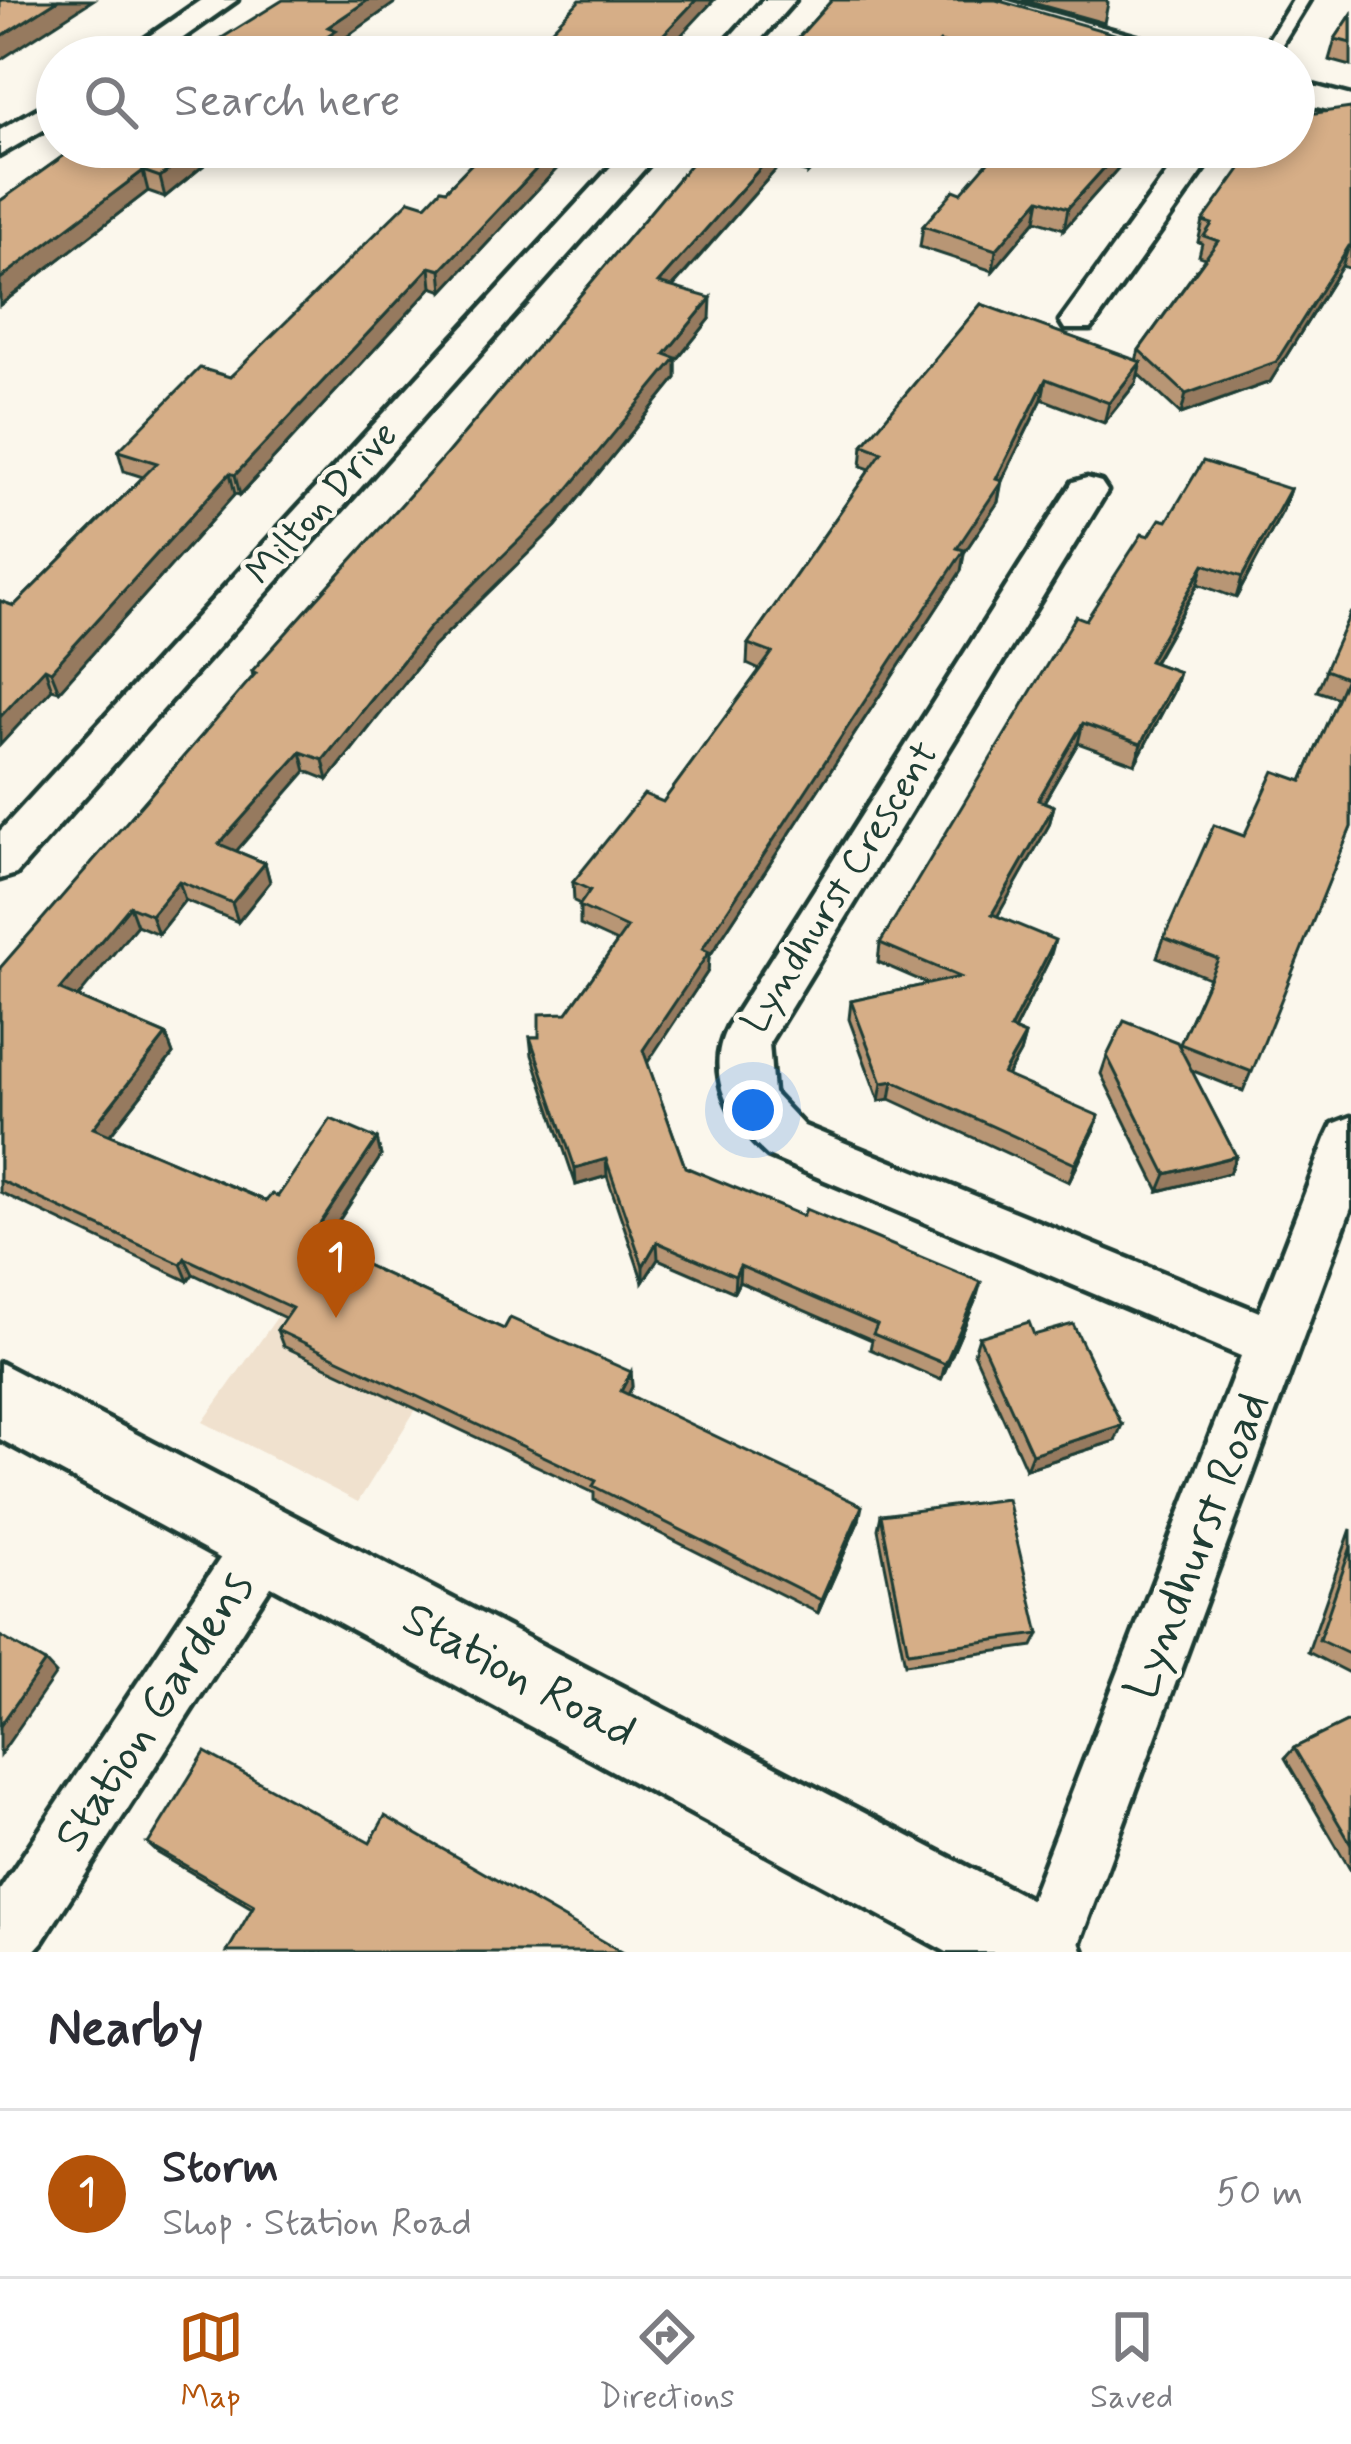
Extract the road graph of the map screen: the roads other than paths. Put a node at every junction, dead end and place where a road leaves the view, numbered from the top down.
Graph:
1 (222, 0) edge
2 (780, 0) edge
3 (970, 0) edge
4 (1301, 0) edge
5 (167, 36) edge
6 (747, 36) edge
7 (1098, 36) edge
8 (1279, 36) edge
9 (1315, 97) edge
10 (1351, 106) edge
11 (36, 122) edge
12 (0, 145) edge
13 (628, 168) edge
14 (1188, 168) edge
15 (1078, 321) dead end
16 (1087, 491) dead end
17 (0, 861) edge
18 (1351, 1139) edge
19 (1275, 1344) junction
20 (0, 1399) edge
21 (266, 1541) junction
22 (0, 1939) edge
23 (1041, 1952) edge

1 - 5 street
2 - 6 street
3 - 7 street
4 - 8 lane
9 - 10 street
11 - 12 street
13 - 17 street, Milton Drive
14 - 15 street
16 - 19 street, Lyndhurst Crescent
18 - 19 street, Lyndhurst Road
19 - 23 street, Lyndhurst Road
20 - 21 street, Station Road
21 - 22 street, Station Gardens
21 - 23 street, Station Road

